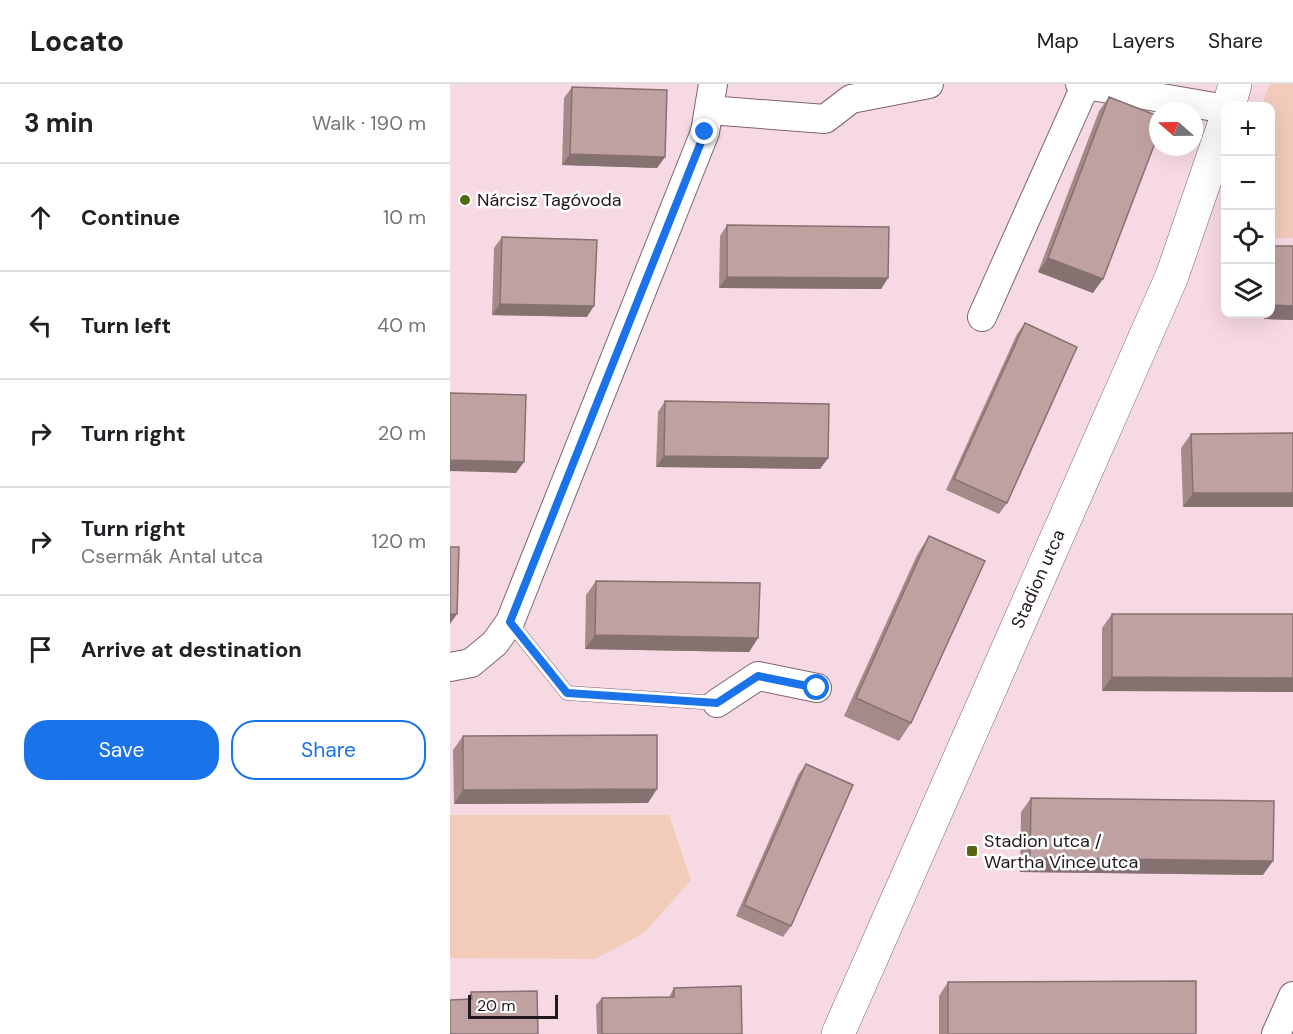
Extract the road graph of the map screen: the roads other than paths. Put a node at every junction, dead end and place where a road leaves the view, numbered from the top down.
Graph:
1 (929, 84) edge
2 (1084, 84) edge
3 (1235, 84) edge
4 (711, 97) edge
5 (1230, 102) edge
6 (1221, 108) edge
7 (1221, 134) edge
8 (982, 317) dead end
9 (510, 622) junction
10 (450, 667) edge
11 (817, 688) dead end
12 (717, 703) joint
13 (1293, 996) edge
14 (838, 1034) edge
15 (1276, 1034) edge

1 - 4 street
2 - 6 street
2 - 8 street
3 - 5 street
4 - 9 street
7 - 14 street, Stadion utca
9 - 10 street
9 - 12 lane
11 - 12 street
13 - 15 street

